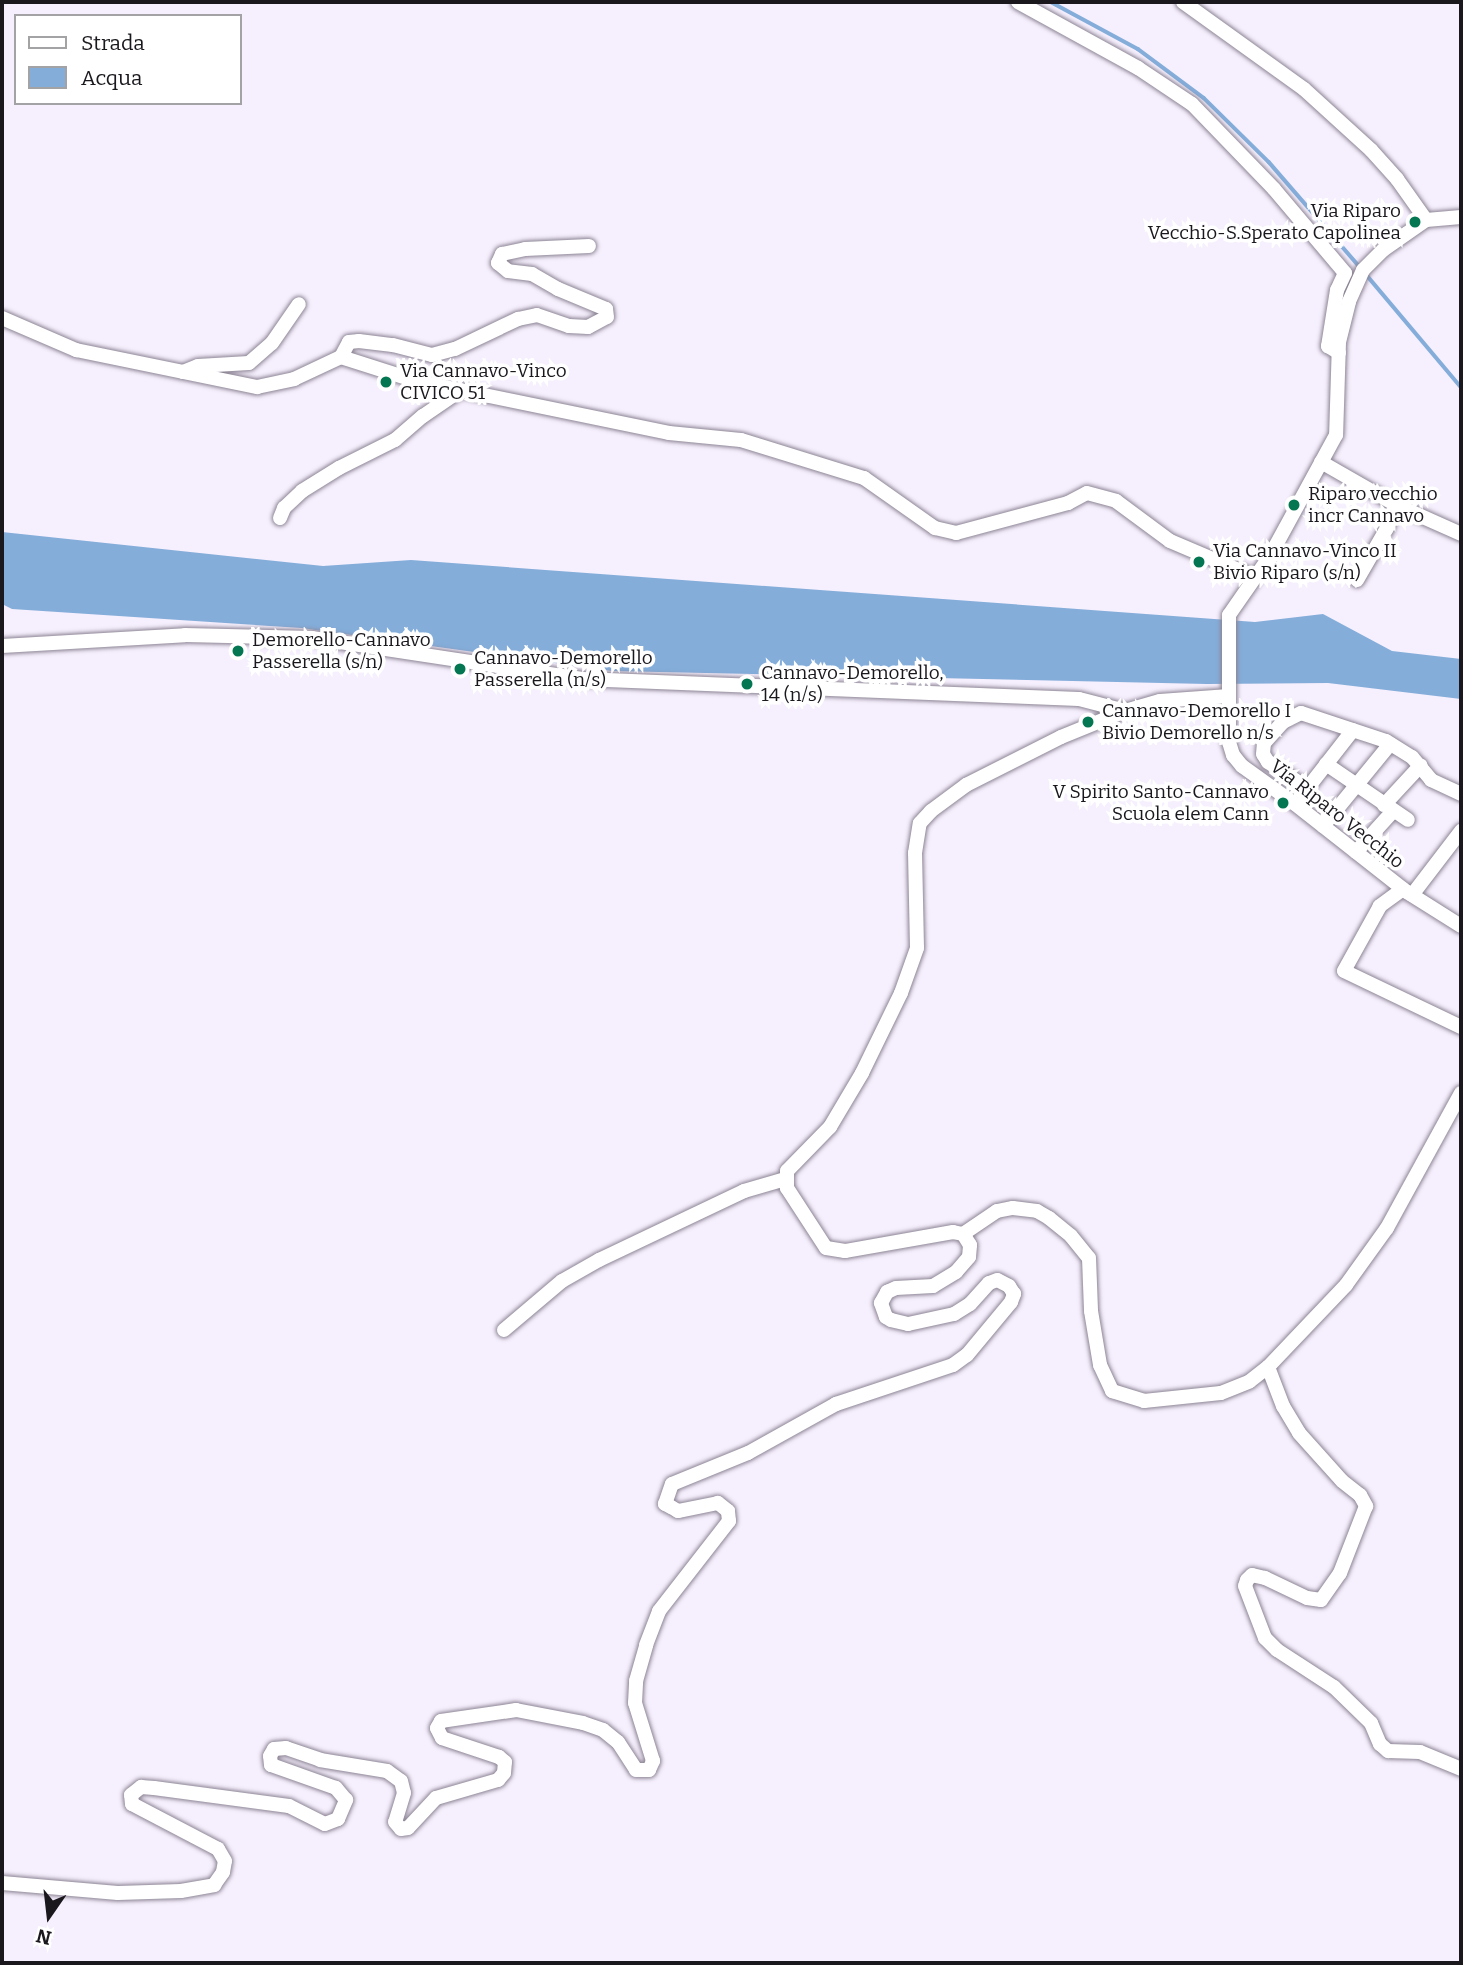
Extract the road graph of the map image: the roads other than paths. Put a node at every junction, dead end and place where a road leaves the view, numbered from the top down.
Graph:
1 (1018, 2) edge
2 (1183, 2) edge
3 (1461, 217) edge
4 (1426, 220) junction
5 (589, 246) dead end
6 (299, 304) dead end
7 (2, 318) edge
8 (1339, 347) junction
9 (341, 357) junction
10 (183, 372) junction
11 (460, 390) junction
12 (1321, 462) junction
13 (1396, 505) junction
14 (280, 518) dead end
15 (1461, 534) edge
16 (1255, 577) junction
17 (1357, 580) dead end
18 (2, 646) edge
19 (1229, 692) junction
20 (1125, 710) junction
21 (1353, 730) junction
22 (1390, 744) junction
23 (1326, 764) junction
24 (1421, 765) junction
25 (1355, 786) junction
26 (1307, 788) junction
27 (1461, 794) edge
28 (1295, 804) junction
29 (1389, 808) junction
30 (1408, 820) dead end
31 (1323, 826) junction
32 (1461, 831) edge
33 (1356, 852) junction
34 (1407, 892) junction
35 (1461, 926) edge
36 (1461, 1027) edge
37 (1461, 1093) edge
38 (785, 1179) junction
39 (962, 1234) junction
40 (504, 1331) dead end
41 (1268, 1367) junction
42 (1461, 1769) edge
43 (2, 1883) edge

1 - 8 street
2 - 4 street
3 - 4 street, Via Riparo Vecchio
4 - 8 street, Via Riparo Vecchio
5 - 9 street
6 - 10 street
7 - 10 street
8 - 12 street, Via Riparo Vecchio
9 - 10 street
9 - 11 street
11 - 14 street
11 - 16 street
12 - 13 street
12 - 16 street, Via Riparo Vecchio
13 - 15 street
13 - 17 street
16 - 19 street, Via Riparo Vecchio
18 - 20 street
19 - 20 street
19 - 28 street, Via Riparo Vecchio
20 - 38 street
21 - 22 street
21 - 23 street
21 - 26 street
22 - 24 street
22 - 25 street
23 - 25 street
23 - 26 street
24 - 27 street
24 - 29 street
25 - 29 street
25 - 31 street
26 - 28 street
28 - 31 street, Via Riparo Vecchio
29 - 30 street
29 - 33 street
31 - 33 street, Via Riparo Vecchio
32 - 34 street
33 - 34 street, Via Riparo Vecchio
34 - 35 street, Via Riparo Vecchio
34 - 36 street
37 - 41 street
38 - 39 street
38 - 40 street
39 - 41 street
39 - 43 street
41 - 42 street

